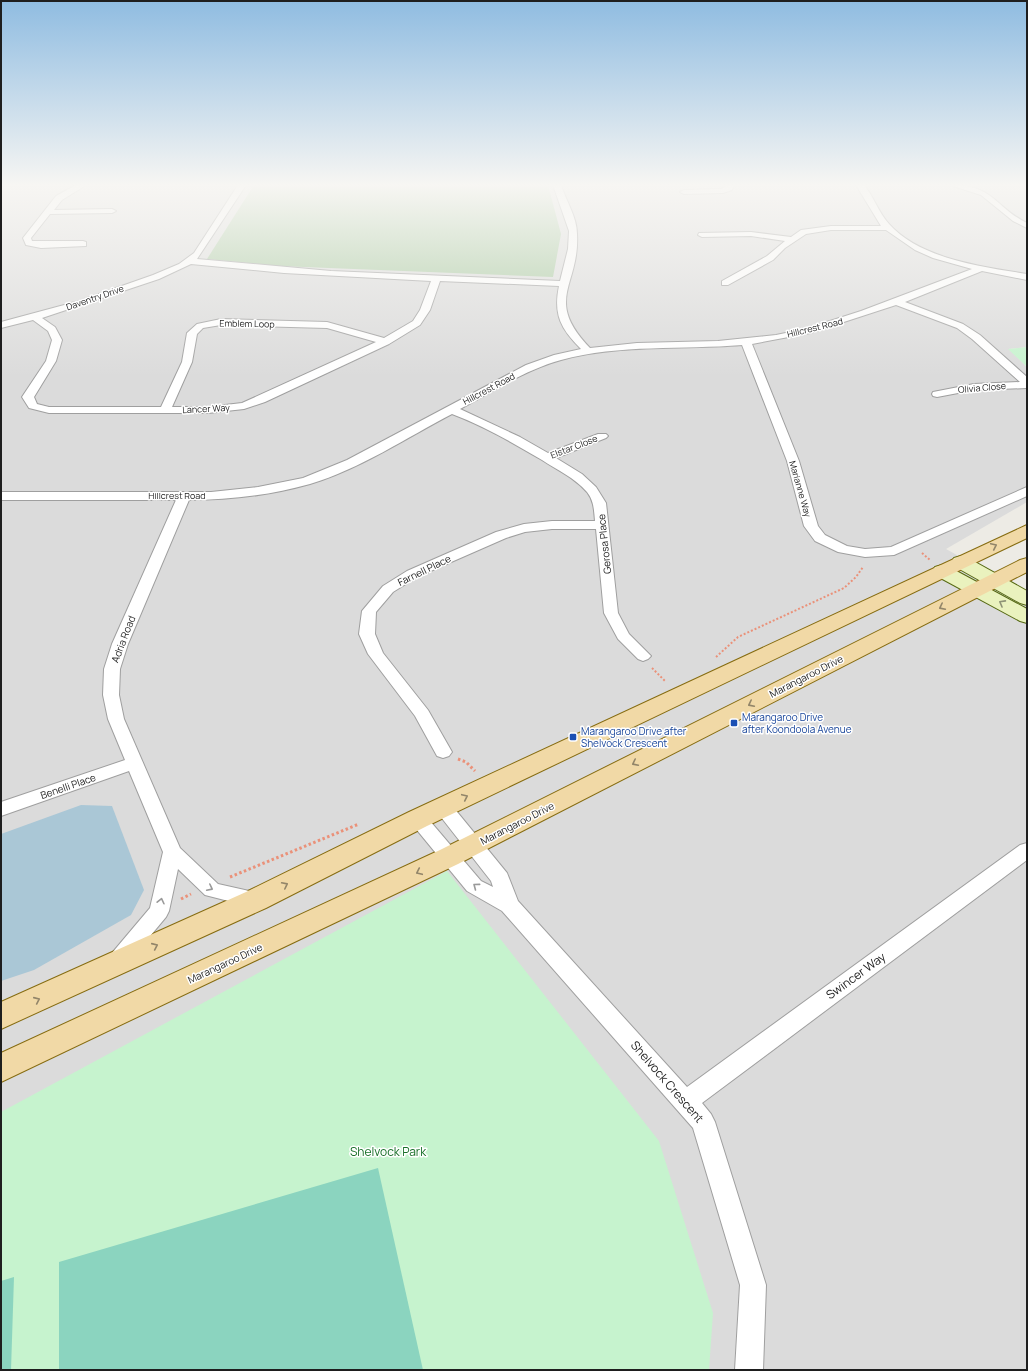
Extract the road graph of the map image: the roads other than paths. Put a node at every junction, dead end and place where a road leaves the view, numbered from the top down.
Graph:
1 (201, 249) edge
2 (572, 249) edge
3 (780, 249) edge
4 (922, 249) edge
5 (191, 261) junction
6 (980, 269) junction
7 (437, 277) junction
8 (1027, 277) edge
9 (725, 283) dead end
10 (565, 284) junction
11 (894, 301) junction
12 (36, 318) junction
13 (1, 325) edge
14 (385, 342) junction
15 (746, 342) junction
16 (587, 350) junction
17 (1027, 384) edge
18 (937, 394) dead end
19 (450, 409) junction
20 (165, 410) junction
21 (602, 436) dead end
22 (546, 458) junction
23 (1027, 491) edge
24 (1, 496) edge
25 (184, 496) junction
26 (601, 525) junction
27 (1027, 531) edge
28 (1027, 564) edge
29 (952, 566) junction
30 (986, 585) junction
31 (1027, 599) edge
32 (1027, 617) edge
33 (643, 656) dead end
34 (443, 752) road end
35 (135, 763) junction
36 (443, 807) junction
37 (1, 808) edge
38 (418, 819) junction
39 (474, 845) junction
40 (1027, 850) edge
41 (172, 852) junction
42 (449, 858) junction
43 (256, 900) junction
44 (509, 905) junction
45 (114, 965) junction
46 (1, 1016) edge
47 (1, 1068) edge
48 (685, 1102) junction
49 (750, 1370) edge

1 - 5 street, Daventry Drive
2 - 10 street
3 - 9 street
4 - 6 street
5 - 7 street
5 - 12 street, Daventry Drive
6 - 8 street
6 - 11 street, Hillcrest Road
7 - 10 street
7 - 14 street, Lancer Way
10 - 16 street
11 - 15 street, Hillcrest Road
11 - 17 street
12 - 13 street, Daventry Drive
12 - 20 street, Lancer Way
14 - 20 street, Lancer Way
14 - 20 street, Emblem Loop
15 - 16 street, Hillcrest Road
15 - 23 street, Marianne Way
16 - 19 street, Hillcrest Road
17 - 18 street, Olivia Close
19 - 22 street, Gerosa Place
19 - 25 street, Hillcrest Road
21 - 22 street, Elstar Close
22 - 26 street, Gerosa Place
24 - 25 street, Hillcrest Road
25 - 35 street, Adria Road
26 - 33 street, Gerosa Place
26 - 34 street, Farnell Place
29 -> 27 main road
28 - 30 main road, Marangaroo Drive
29 - 30 street
36 -> 29 main road
30 - 31 street
32 -> 30 street
30 -> 39 main road, Marangaroo Drive
35 - 37 street, Benelli Place
35 - 41 street, Adria Road
36 - 38 main road
36 - 39 street, Shelvock Crescent
38 - 42 street, Shelvock Crescent
43 -> 38 main road
39 - 42 main road, Marangaroo Drive
39 - 44 street, Shelvock Crescent
40 - 48 street, Swincer Way
41 -> 43 street, Adria Road
45 -> 41 street
44 -> 42 street, Shelvock Crescent
42 -> 47 main road, Marangaroo Drive
45 -> 43 main road
44 - 48 street, Shelvock Crescent
46 -> 45 main road
48 - 49 street, Shelvock Crescent

